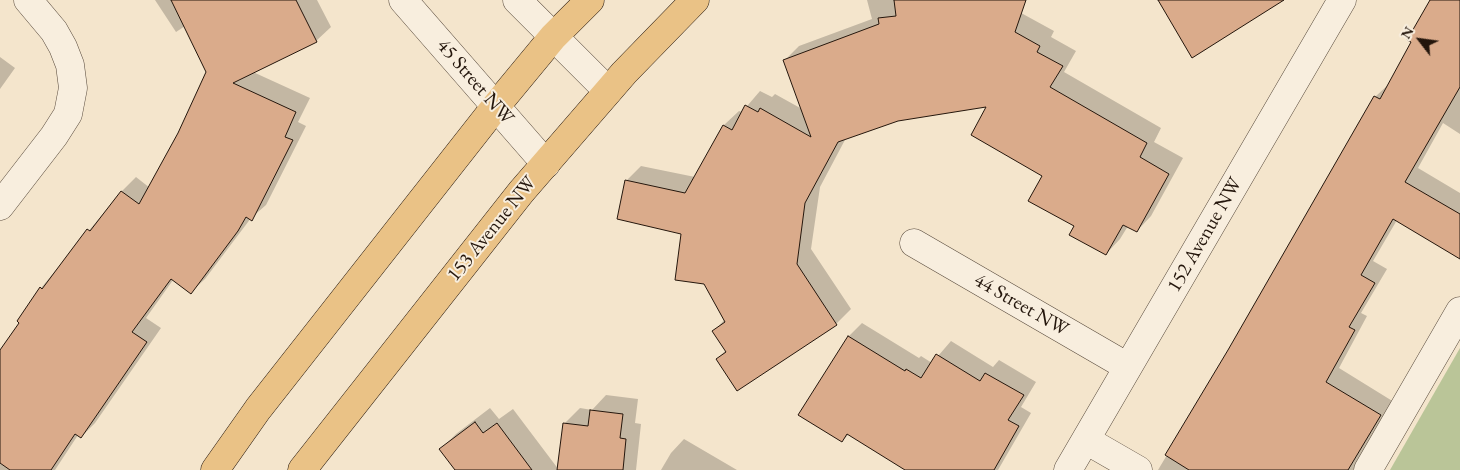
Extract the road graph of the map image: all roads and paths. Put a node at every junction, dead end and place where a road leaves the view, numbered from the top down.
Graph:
1 (28, 0) edge
2 (403, 0) edge
3 (517, 0) edge
4 (590, 0) edge
5 (695, 0) edge
6 (1342, 0) edge
7 (554, 37) junction
8 (608, 90) junction
9 (496, 106) junction
10 (546, 164) junction
11 (0, 206) edge
12 (914, 243) dead end
13 (1460, 311) edge
14 (1128, 367) junction
15 (1086, 440) junction
16 (214, 470) edge
17 (302, 470) edge
18 (1068, 470) edge
19 (1138, 470) edge
20 (1368, 470) edge

1 - 11 street
2 - 9 street, 45 Street NW
3 - 7 street
4 - 7 main road
5 - 8 main road, 153 Avenue NW
6 - 14 street, 152 Avenue NW
7 - 8 street
7 - 9 main road
8 - 10 main road, 153 Avenue NW
9 - 10 street, 45 Street NW
9 - 16 main road
10 - 17 main road, 153 Avenue NW
12 - 14 street, 44 Street NW
13 - 20 street
14 - 15 street, 152 Avenue NW
15 - 18 street, 152 Avenue NW
15 - 19 street

